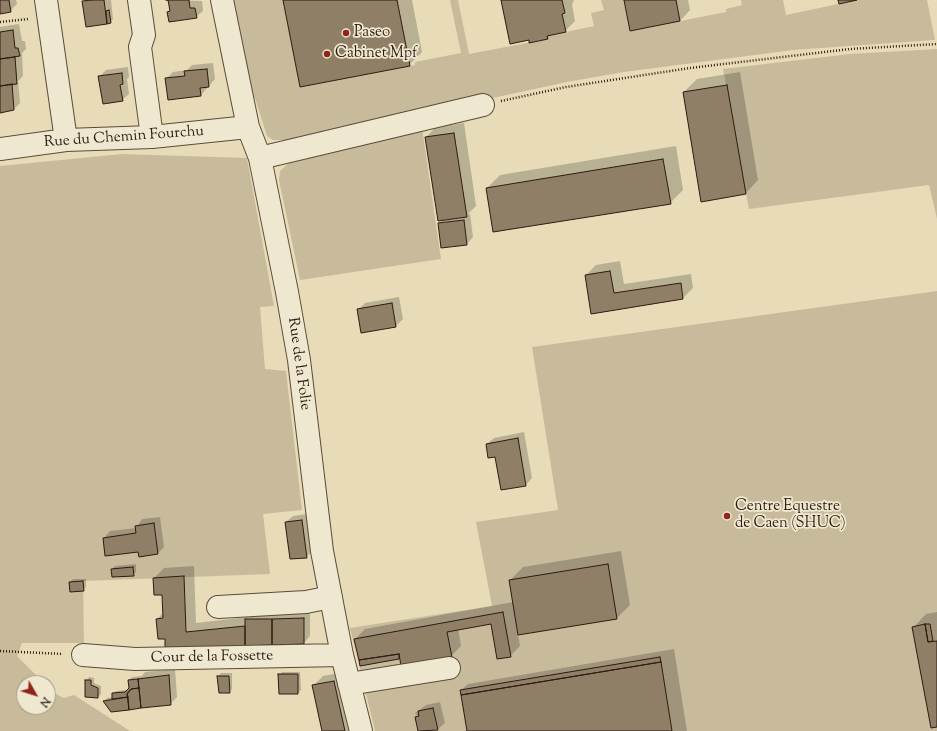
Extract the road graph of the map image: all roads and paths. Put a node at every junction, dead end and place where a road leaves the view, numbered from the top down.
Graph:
1 (139, 0) edge
2 (222, 0) edge
3 (48, 8) edge
4 (0, 22) edge
5 (937, 44) edge
6 (483, 105) joint
7 (248, 127) junction
8 (152, 137) junction
9 (66, 140) junction
10 (0, 149) edge
11 (260, 158) junction
12 (331, 597) junction
13 (218, 607) dead end
14 (0, 651) edge
15 (83, 655) joint
16 (342, 655) junction
17 (449, 668) dead end
18 (349, 684) junction
19 (361, 731) edge

1 - 8 street
2 - 7 street, Rue de la Folie
3 - 4 path
3 - 9 street
5 - 6 path
6 - 11 street
7 - 8 street, Rue du Chemin Fourchu
7 - 11 street, Rue de la Folie
8 - 9 street, Rue du Chemin Fourchu
9 - 10 street, Rue du Chemin Fourchu
11 - 12 street, Rue de la Folie
12 - 13 street
12 - 16 street, Rue de la Folie
14 - 15 path
15 - 16 street, Cour de la Fossette
16 - 18 street, Rue de la Folie
17 - 18 street
18 - 19 street, Rue de la Folie

